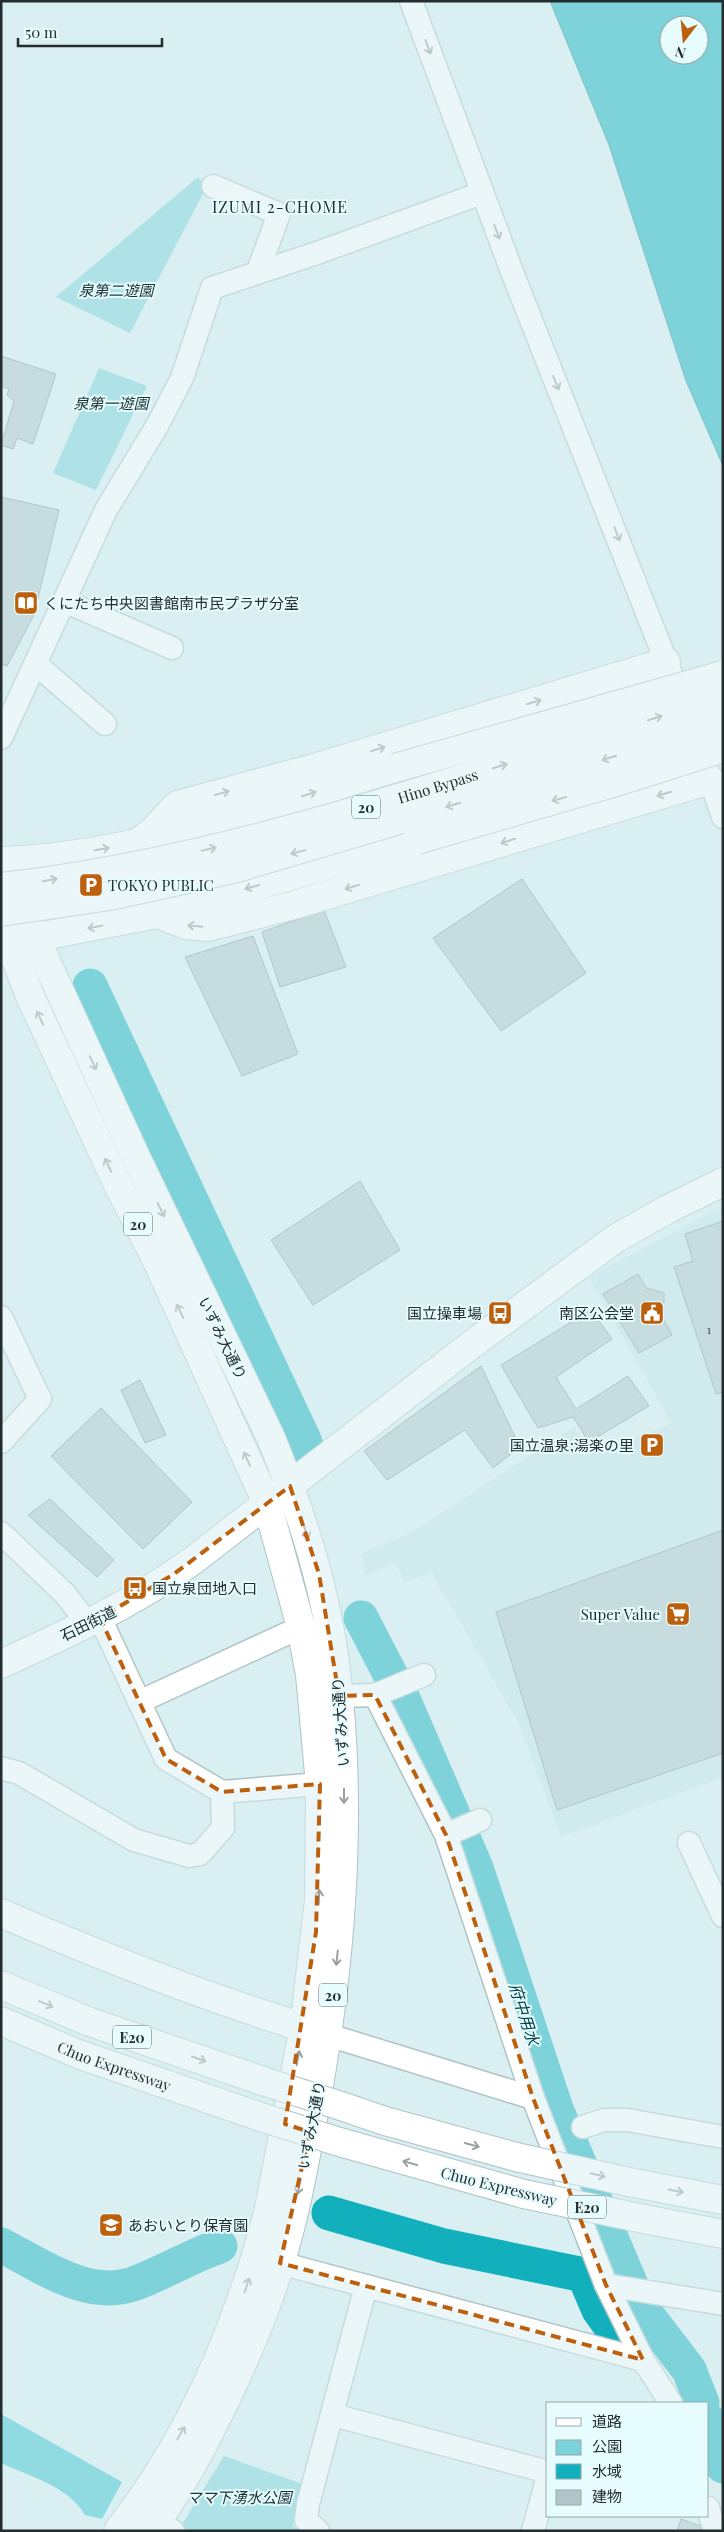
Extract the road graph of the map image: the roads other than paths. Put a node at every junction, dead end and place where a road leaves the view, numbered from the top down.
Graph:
1 (410, 1) edge
2 (213, 186) dead end
3 (482, 194) junction
4 (258, 271) junction
5 (64, 601) junction
6 (172, 648) dead end
7 (666, 662) junction
8 (37, 665) junction
9 (723, 675) edge
10 (723, 697) edge
11 (105, 724) dead end
12 (723, 724) edge
13 (1, 738) edge
14 (723, 748) edge
15 (710, 780) junction
16 (723, 817) edge
17 (138, 842) junction
18 (1, 861) edge
19 (1, 865) edge
20 (1, 887) edge
21 (1, 912) edge
22 (158, 914) junction
23 (4, 938) edge
24 (38, 938) junction
25 (723, 1182) edge
26 (1, 1317) edge
27 (1, 1442) edge
28 (290, 1486) junction
29 (268, 1503) junction
30 (1, 1533) edge
31 (94, 1620) junction
32 (301, 1627) junction
33 (1, 1664) edge
34 (420, 1676) dead end
35 (380, 1693) junction
36 (339, 1696) junction
37 (139, 1702) junction
38 (1, 1768) edge
39 (320, 1784) junction
40 (222, 1792) junction
41 (689, 1843) dead end
42 (1, 1913) edge
43 (723, 1916) edge
44 (1, 1985) edge
45 (1, 2021) edge
46 (316, 2031) junction
47 (533, 2098) junction
48 (583, 2127) dead end
49 (723, 2137) edge
50 (723, 2200) edge
51 (723, 2234) edge
52 (280, 2263) junction
53 (366, 2286) junction
54 (611, 2286) junction
55 (723, 2304) edge
56 (643, 2360) junction
57 (670, 2402) edge
58 (333, 2415) junction
59 (546, 2473) edge
60 (546, 2482) edge
61 (161, 2505) edge
62 (118, 2531) edge
63 (318, 2531) edge
64 (533, 2531) edge

1 -> 3 street
2 - 4 street
3 - 4 street
3 -> 7 street
4 - 5 street
5 - 6 street
5 - 8 street
7 - 15 street
17 -> 7 main road
8 - 11 street
8 - 13 street
17 -> 9 main road, bridge
20 -> 10 main road, Hino Bypass / 20, bridge
12 -> 21 main road, Hino Bypass / 20, bridge
14 -> 22 main road, bridge
15 - 16 street
15 -> 22 main road
18 -> 17 main road
19 - 24 main road, 20
22 -> 24 main road
23 - 24 main road
29 -> 23 main road, いずみ大通り / 20
24 -> 28 main road, いずみ大通り / 20
25 - 28 main road, 石田街道
26 - 27 street
28 - 29 main road, 石田街道
28 -> 36 main road, いずみ大通り / 20
29 - 31 main road, 石田街道
29 - 32 main road, いずみ大通り / 20
30 - 31 street
31 - 33 main road, 石田街道
31 - 37 street
32 - 37 street
32 - 39 main road, いずみ大通り / 20
34 - 35 street
35 - 36 street
35 - 47 street
36 -> 46 main road, いずみ大通り / 20
37 - 40 street
38 - 40 street
39 - 40 street
46 -> 39 main road, いずみ大通り / 20
41 - 43 street
42 - 46 main road
44 -> 50 main road, E20, bridge
51 -> 45 main road, Chuo Expressway / E20, bridge
46 - 47 street
46 -> 52 main road, いずみ大通り / 20
61 -> 46 main road, いずみ大通り / 20
47 - 54 street
48 - 49 street
52 - 53 street
52 - 61 main road, いずみ大通り / 20
53 - 56 street
53 - 58 street
54 - 55 street
54 - 56 street
56 - 57 street
58 - 59 street
58 - 63 street
60 - 64 street
61 - 62 main road, いずみ大通り / 20

